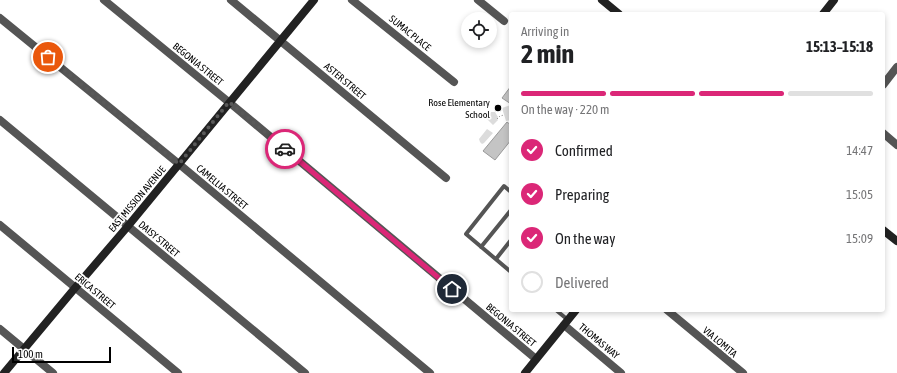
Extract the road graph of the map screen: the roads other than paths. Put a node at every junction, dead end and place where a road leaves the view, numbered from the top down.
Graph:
1 (104, 0) edge
2 (231, 0) edge
3 (314, 0) edge
4 (352, 0) edge
5 (478, 0) edge
6 (602, 0) edge
7 (834, 0) edge
8 (617, 12) edge
9 (825, 12) edge
10 (0, 18) edge
11 (504, 21) dead end
12 (281, 41) junction
13 (897, 67) edge
14 (454, 82) dead end
15 (885, 82) edge
16 (229, 102) junction
17 (0, 120) edge
18 (885, 135) edge
19 (897, 145) edge
20 (179, 164) junction
21 (446, 178) dead end
22 (509, 190) edge
23 (509, 212) edge
24 (0, 225) edge
25 (128, 226) junction
26 (885, 232) edge
27 (897, 241) edge
28 (509, 243) edge
29 (481, 247) junction
30 (496, 259) junction
31 (509, 270) edge
32 (75, 288) junction
33 (558, 312) edge
34 (574, 312) edge
35 (669, 312) edge
36 (566, 322) junction
37 (0, 329) edge
38 (24, 349) junction
39 (536, 359) junction
40 (4, 373) edge
41 (53, 373) edge
42 (178, 373) edge
43 (305, 373) edge
44 (430, 373) edge
45 (524, 373) edge
46 (622, 373) edge
47 (742, 373) edge

1 - 16 street, BEGONIA STREET
2 - 12 street, ASTER STREET
3 - 12 main road, EAST MISSION AVENUE
4 - 14 street, SUMAC PLACE
5 - 11 street
6 - 8 main road
7 - 9 main road
10 - 20 street, CAMELLIA STREET
12 - 16 main road, EAST MISSION AVENUE
12 - 21 street, ASTER STREET
13 - 15 street
16 - 20 main road, EAST MISSION AVENUE
16 - 39 street, BEGONIA STREET
17 - 25 street, DAISY STREET
18 - 19 street
20 - 25 main road, EAST MISSION AVENUE
20 - 44 street, CAMELLIA STREET
22 - 29 lane
23 - 29 lane
24 - 32 street, ERICA STREET
25 - 32 main road, EAST MISSION AVENUE
25 - 43 street, DAISY STREET
26 - 27 main road
28 - 30 lane
29 - 30 lane
30 - 31 lane
32 - 38 main road, EAST MISSION AVENUE
32 - 42 street, ERICA STREET
33 - 36 lane
34 - 36 main road
35 - 47 street, VIA LOMITA
36 - 39 main road
36 - 46 street, THOMAS WAY
37 - 38 street
38 - 40 main road, EAST MISSION AVENUE
38 - 41 street
39 - 45 main road

